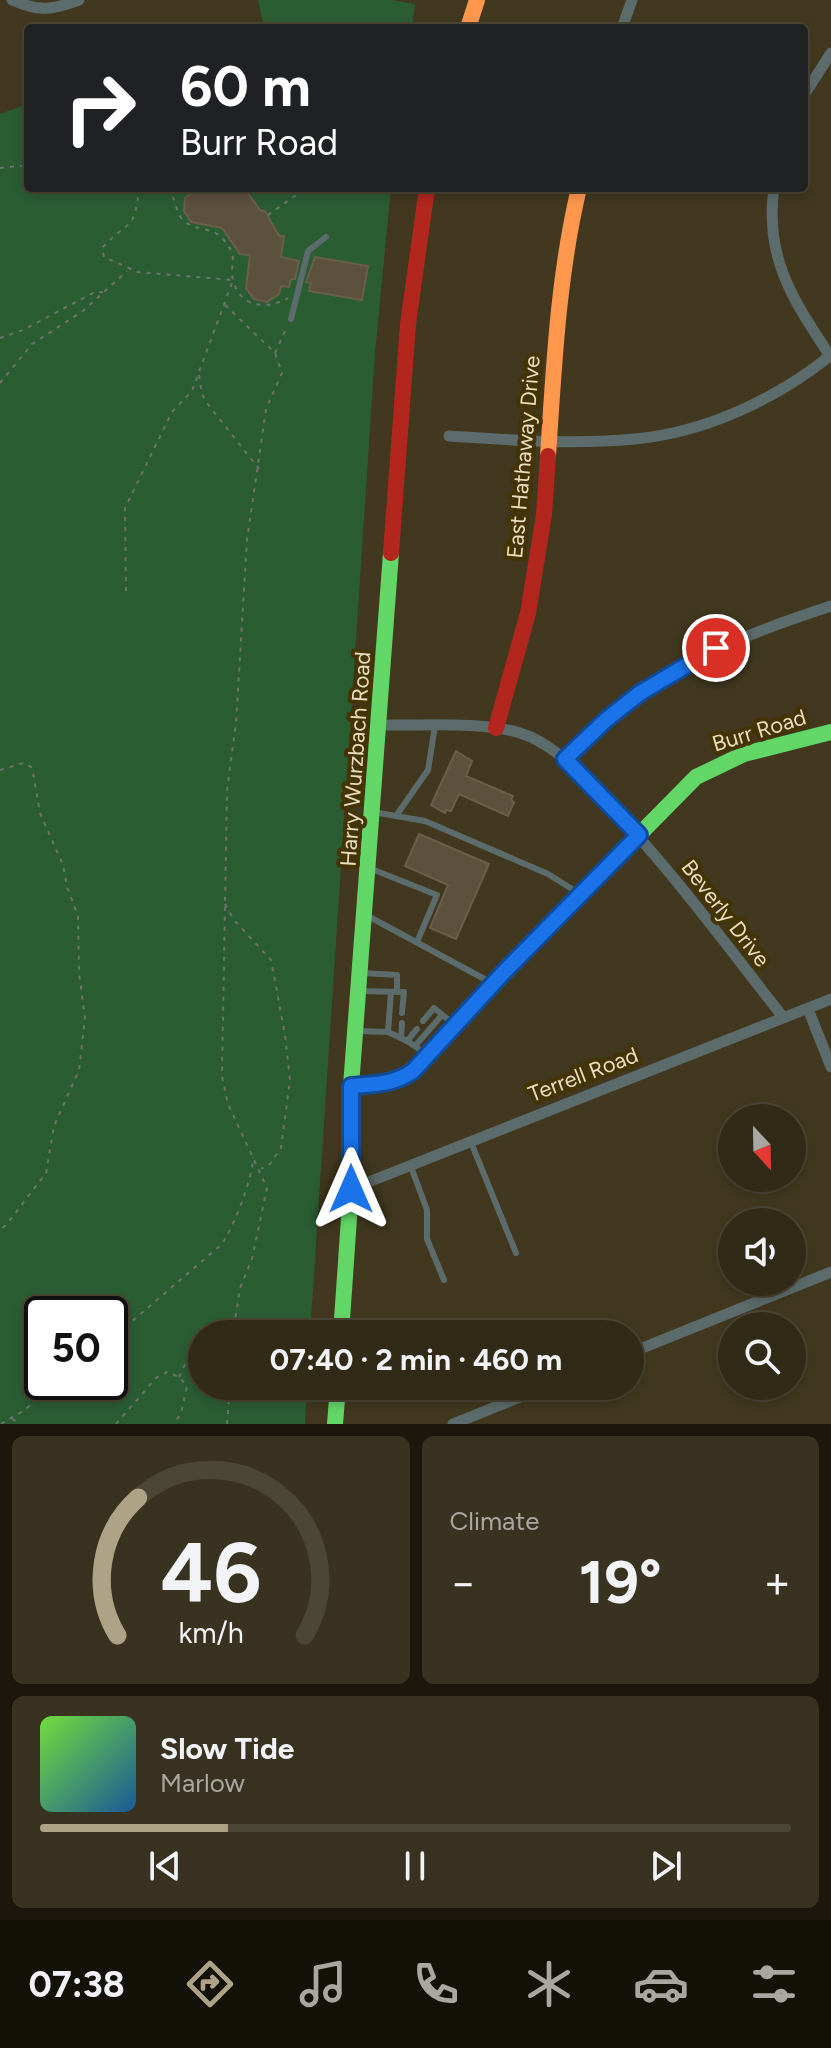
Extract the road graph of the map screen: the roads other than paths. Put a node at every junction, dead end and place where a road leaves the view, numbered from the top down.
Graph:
1 (12, 0) edge
2 (79, 0) edge
3 (477, 0) edge
4 (632, 0) edge
5 (469, 24) edge
6 (623, 24) edge
7 (831, 53) edge
8 (808, 89) edge
9 (426, 192) edge
10 (578, 192) edge
11 (774, 192) edge
12 (326, 237) dead end
13 (291, 319) road end
14 (831, 356) edge
15 (449, 436) dead end
16 (549, 443) junction
17 (831, 606) edge
18 (380, 725) junction
19 (435, 726) junction
20 (496, 728) junction
21 (831, 732) edge
22 (565, 759) junction
23 (373, 812) junction
24 (396, 816) junction
25 (639, 835) junction
26 (368, 868) junction
27 (580, 894) junction
28 (365, 915) junction
29 (417, 942) junction
30 (360, 973) junction
31 (493, 984) junction
32 (359, 991) junction
33 (394, 992) junction
34 (831, 999) edge
35 (808, 1009) junction
36 (402, 1013) dead end
37 (783, 1017) junction
38 (448, 1020) junction
39 (423, 1021) dead end
40 (402, 1023) dead end
41 (417, 1029) dead end
42 (355, 1031) junction
43 (388, 1032) junction
44 (404, 1039) junction
45 (421, 1051) junction
46 (831, 1067) edge
47 (351, 1086) junction
48 (470, 1140) junction
49 (410, 1164) junction
50 (351, 1189) junction
51 (516, 1253) dead end
52 (831, 1272) edge
53 (444, 1280) dead end
54 (342, 1320) edge
55 (644, 1347) edge
56 (337, 1400) edge
57 (512, 1400) edge
58 (335, 1424) edge
59 (453, 1424) edge

1 - 2 street
3 - 5 main road
4 - 6 street
7 - 8 street
9 - 18 main road, Harry Wurzbach Road
10 - 16 main road, East Hathaway Drive
11 - 14 street
12 - 13 lane
14 - 16 street
15 - 16 street
16 - 20 main road, East Hathaway Drive
17 - 22 street
18 - 19 street, Beverly Drive
18 - 23 main road, Harry Wurzbach Road
19 - 20 street, Beverly Drive
19 - 24 lane
20 - 22 street, Beverly Drive
21 - 25 main road, Burr Road
22 - 25 street, Beverly Drive
23 - 24 lane
23 - 26 main road, Harry Wurzbach Road
24 - 27 lane
25 - 27 main road, Burr Road
25 - 37 street, Beverly Drive
26 - 28 main road, Harry Wurzbach Road
26 - 29 lane
27 - 31 main road, Burr Road
28 - 29 lane
28 - 30 main road, Harry Wurzbach Road
29 - 31 lane
30 - 32 main road, Harry Wurzbach Road
30 - 33 lane
31 - 38 main road, Burr Road
32 - 33 lane
32 - 42 main road, Harry Wurzbach Road
33 - 36 lane
33 - 43 lane
34 - 35 street, Terrell Road
35 - 37 street, Terrell Road
35 - 46 street
37 - 48 street, Terrell Road
38 - 39 lane
38 - 45 main road, Burr Road
40 - 44 lane
41 - 44 lane
42 - 43 lane
42 - 47 main road, Harry Wurzbach Road
43 - 44 lane
44 - 45 lane
45 - 47 main road, Burr Road
47 - 50 main road, Harry Wurzbach Road
48 - 49 street, Terrell Road
48 - 51 lane
49 - 50 street, Terrell Road
49 - 53 lane
50 - 54 main road, Harry Wurzbach Road
52 - 55 street
56 - 58 main road
57 - 59 street

